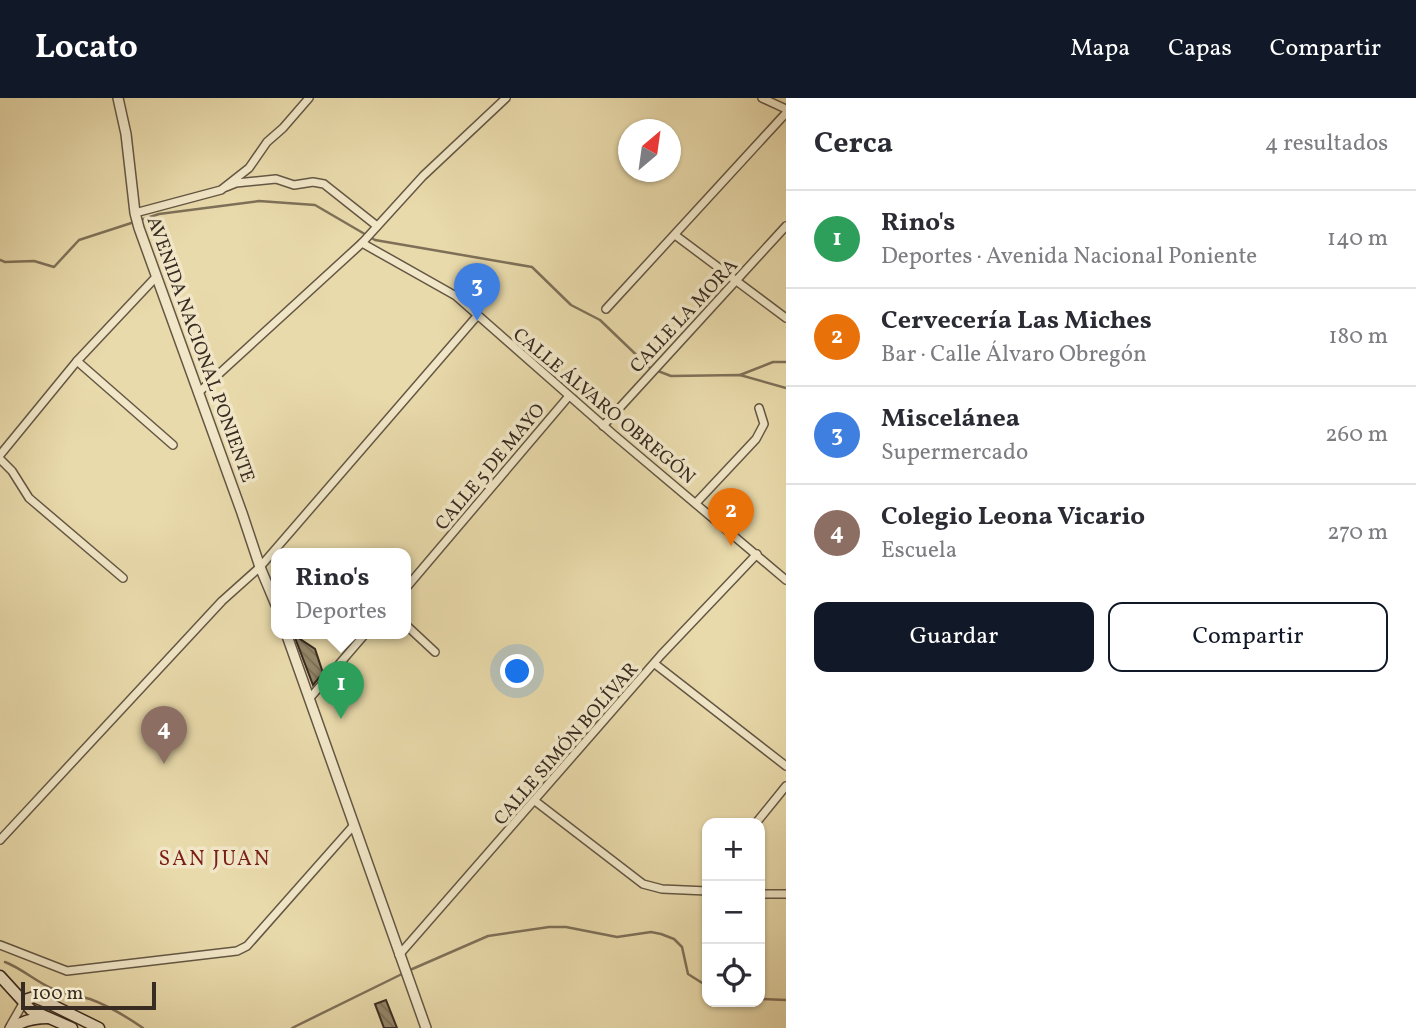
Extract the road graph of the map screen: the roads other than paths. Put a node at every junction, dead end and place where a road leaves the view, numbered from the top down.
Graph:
1 (118, 98) edge
2 (309, 98) edge
3 (506, 98) edge
4 (762, 98) edge
5 (786, 111) edge
6 (221, 190) junction
7 (135, 213) junction
8 (377, 226) junction
9 (786, 226) edge
10 (675, 235) junction
11 (362, 243) junction
12 (156, 277) junction
13 (736, 281) junction
14 (606, 309) dead end
15 (477, 316) junction
16 (786, 318) edge
17 (77, 361) junction
18 (198, 393) junction
19 (569, 396) junction
20 (760, 408) dead end
21 (603, 426) junction
22 (173, 445) dead end
23 (0, 457) edge
24 (696, 503) junction
25 (276, 548) edge
26 (271, 554) edge
27 (757, 554) junction
28 (260, 567) junction
29 (123, 578) dead end
30 (786, 580) edge
31 (411, 582) edge
32 (271, 593) edge
33 (411, 630) edge
34 (288, 639) edge
35 (361, 639) edge
36 (435, 652) dead end
37 (654, 664) junction
38 (309, 699) junction
39 (786, 766) edge
40 (786, 786) edge
41 (535, 801) junction
42 (760, 818) edge
43 (354, 825) junction
44 (0, 840) edge
45 (702, 891) edge
46 (765, 894) edge
47 (786, 894) edge
48 (0, 945) edge
49 (399, 955) junction
50 (0, 976) edge
51 (24, 1000) junction
52 (52, 1019) junction
53 (10, 1028) edge
54 (72, 1028) edge
55 (99, 1028) edge
56 (426, 1028) edge

1 - 7 street, AVENIDA NACIONAL PONIENTE
2 - 6 street
3 - 8 street
4 - 5 street
5 - 10 street
6 - 7 street
6 - 8 street
7 - 12 street, AVENIDA NACIONAL PONIENTE
8 - 11 street
9 - 13 street, CALLE LA MORA
10 - 13 street
10 - 14 street
11 - 15 street, CALLE ÁLVARO OBREGÓN
11 - 18 street
12 - 17 street
12 - 18 street, AVENIDA NACIONAL PONIENTE
13 - 16 street
13 - 21 street, CALLE LA MORA
15 - 19 street, CALLE ÁLVARO OBREGÓN
15 - 25 street
17 - 22 street
17 - 23 street
18 - 28 street, AVENIDA NACIONAL PONIENTE
19 - 21 street, CALLE ÁLVARO OBREGÓN
19 - 31 street, CALLE 5 DE MAYO
20 - 24 street
21 - 24 street, CALLE ÁLVARO OBREGÓN
23 - 29 street
24 - 27 street, CALLE ÁLVARO OBREGÓN
26 - 28 street
27 - 30 street, CALLE ÁLVARO OBREGÓN
27 - 37 street, CALLE SIMÓN BOLÍVAR
28 - 32 street, AVENIDA NACIONAL PONIENTE
28 - 44 street
33 - 36 street
34 - 38 street
35 - 38 street
37 - 39 street
37 - 41 street, CALLE SIMÓN BOLÍVAR
38 - 43 street
40 - 42 street
41 - 45 street
41 - 49 street, CALLE SIMÓN BOLÍVAR
43 - 48 street
43 - 49 street
46 - 47 street
49 - 56 street
50 - 51 main road
51 - 52 main road
51 - 53 street
51 - 55 main road
52 - 53 main road
52 - 54 main road

